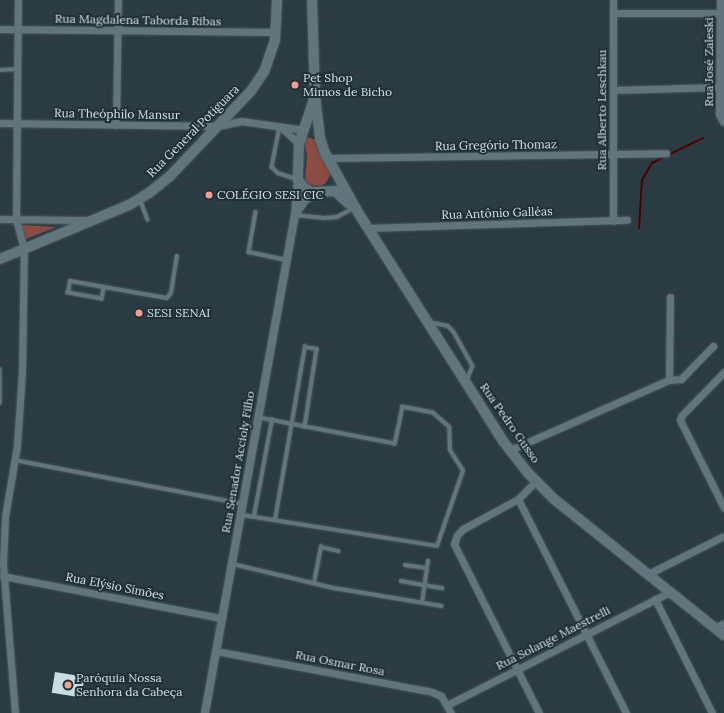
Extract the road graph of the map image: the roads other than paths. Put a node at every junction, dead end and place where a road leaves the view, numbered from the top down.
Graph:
1 (18, 0) edge
2 (118, 0) edge
3 (277, 0) edge
4 (312, 0) edge
5 (613, 0) edge
6 (721, 0) edge
7 (613, 13) junction
8 (723, 13) edge
9 (0, 29) edge
10 (18, 29) junction
11 (118, 30) junction
12 (275, 32) junction
13 (18, 69) junction
14 (0, 70) edge
15 (721, 87) junction
16 (613, 90) junction
17 (315, 96) junction
18 (723, 117) edge
19 (0, 123) edge
20 (17, 124) junction
21 (116, 125) junction
22 (218, 126) junction
23 (280, 127) junction
24 (304, 130) junction
25 (319, 132) junction
26 (299, 144) junction
27 (613, 154) junction
28 (666, 154) dead end
29 (327, 158) junction
30 (339, 178) junction
31 (298, 180) junction
32 (327, 192) junction
33 (316, 194) junction
34 (140, 199) junction
35 (356, 211) junction
36 (256, 212) dead end
37 (295, 215) junction
38 (0, 219) edge
39 (16, 220) junction
40 (95, 220) junction
41 (148, 220) dead end
42 (627, 220) dead end
43 (613, 221) junction
44 (368, 228) junction
45 (24, 249) junction
46 (177, 256) dead end
47 (0, 259) edge
48 (287, 261) junction
49 (104, 288) junction
50 (670, 297) dead end
51 (428, 322) junction
52 (713, 346) dead end
53 (0, 369) edge
54 (724, 372) edge
55 (669, 380) junction
56 (466, 382) junction
57 (0, 402) edge
58 (258, 418) junction
59 (272, 420) junction
60 (293, 424) junction
61 (304, 427) junction
62 (510, 450) junction
63 (15, 460) junction
64 (536, 481) junction
65 (518, 499) junction
66 (243, 504) junction
67 (724, 508) edge
68 (241, 514) junction
69 (254, 516) junction
70 (275, 520) junction
71 (724, 536) edge
72 (339, 551) dead end
73 (428, 560) dead end
74 (232, 564) junction
75 (405, 565) dead end
76 (427, 568) junction
77 (648, 574) junction
78 (3, 576) junction
79 (401, 581) dead end
80 (314, 583) junction
81 (424, 585) junction
82 (442, 588) dead end
83 (670, 592) junction
84 (655, 599) junction
85 (422, 602) junction
86 (442, 606) dead end
87 (222, 618) junction
88 (720, 626) edge
89 (586, 634) junction
90 (724, 635) edge
91 (216, 651) junction
92 (516, 669) junction
93 (447, 705) junction
94 (15, 713) edge
95 (205, 713) edge
96 (451, 713) edge
97 (539, 713) edge
98 (626, 713) edge
99 (712, 713) edge

1 - 10 street
2 - 11 street
3 - 12 main road, Rua General Potiguara
4 - 17 main road, Rua Pedro Gusso
5 - 7 street, Rua Alberto Leschkau
6 - 8 street, Rua José Zaleski
7 - 8 street
7 - 16 street, Rua Alberto Leschkau
8 - 15 street, Rua José Zaleski
9 - 10 street, Rua Magdalena Taborda Ribas
10 - 11 street, Rua Magdalena Taborda Ribas
10 - 13 street
11 - 12 street, Rua Magdalena Taborda Ribas
11 - 21 street
12 - 22 main road, Rua General Potiguara
13 - 14 lane
13 - 20 street
15 - 16 street
15 - 18 street, Rua José Zaleski
16 - 27 street, Rua Alberto Leschkau
17 - 24 main road, Rua Pedro Gusso
17 - 25 main road, Rua Pedro Gusso
19 - 20 street, Rua Theóphilo Mansur
20 - 21 street, Rua Theóphilo Mansur
20 - 39 street
21 - 22 street, Rua Theóphilo Mansur
22 - 23 street, Rua Theóphilo Mansur
22 - 34 main road, Rua General Potiguara
23 - 24 street, Rua Theóphilo Mansur
23 - 26 street
23 - 31 lane
24 - 25 main road
24 - 26 main road, Rua Pedro Gusso
25 - 29 main road, Rua Pedro Gusso
26 - 31 main road, Rua Pedro Gusso
27 - 28 street, Rua Gregório Thomaz
27 - 29 street, Rua Gregório Thomaz
27 - 43 street, Rua Alberto Leschkau
29 - 30 main road, Rua Pedro Gusso
30 - 32 main road
30 - 35 main road, Rua Pedro Gusso
31 - 33 main road
31 - 37 street, Rua Senador Accioly Filho
32 - 33 main road
32 - 35 main road, Rua Pedro Gusso
33 - 37 street, Rua Senador Accioly Filho
34 - 40 main road, Rua General Potiguara
34 - 41 lane
35 - 37 lane
35 - 44 main road, Rua Pedro Gusso
36 - 48 lane
37 - 48 street, Rua Senador Accioly Filho
38 - 39 street
39 - 40 street
39 - 45 street
40 - 45 main road, Rua General Potiguara
42 - 43 street, Rua Antônio Galléas
43 - 44 street, Rua Antônio Galléas
44 - 51 main road, Rua Pedro Gusso
45 - 47 main road, Rua General Potiguara
45 - 63 street
46 - 49 lane
48 - 58 street, Rua Senador Accioly Filho
49 - 49 lane
50 - 55 street
51 - 56 main road, Rua Pedro Gusso
51 - 56 lane
52 - 55 street
53 - 57 lane
54 - 67 street
55 - 62 street
56 - 62 main road, Rua Pedro Gusso
58 - 59 lane
58 - 66 street, Rua Senador Accioly Filho
59 - 60 lane
59 - 69 lane
60 - 61 lane
60 - 61 lane
60 - 70 lane
61 - 70 lane
62 - 64 main road, Rua Pedro Gusso
63 - 66 lane
63 - 78 street
64 - 65 street
64 - 77 main road, Rua Pedro Gusso
65 - 89 street
65 - 92 street
66 - 68 street, Rua Senador Accioly Filho
68 - 69 lane
68 - 74 street, Rua Senador Accioly Filho
69 - 70 lane
71 - 77 street
72 - 80 lane
73 - 76 lane
74 - 80 lane
74 - 87 street, Rua Senador Accioly Filho
75 - 76 lane
76 - 81 lane
77 - 83 main road, Rua Pedro Gusso
78 - 87 street, Rua Elýsio Simões
78 - 94 street
79 - 81 lane
80 - 85 lane
81 - 82 lane
81 - 85 lane
83 - 84 street, Rua Solange Maestrelli
83 - 88 main road, Rua Pedro Gusso
84 - 89 street, Rua Solange Maestrelli
84 - 99 street
85 - 86 lane
87 - 91 street, Rua Senador Accioly Filho
88 - 90 main road, Rua Pedro Gusso
89 - 92 street, Rua Solange Maestrelli
89 - 98 street
91 - 93 street, Rua Osmar Rosa
91 - 95 street, Rua Senador Accioly Filho
92 - 93 street, Rua Solange Maestrelli
92 - 97 street
93 - 96 street, Rua Osmar Rosa

